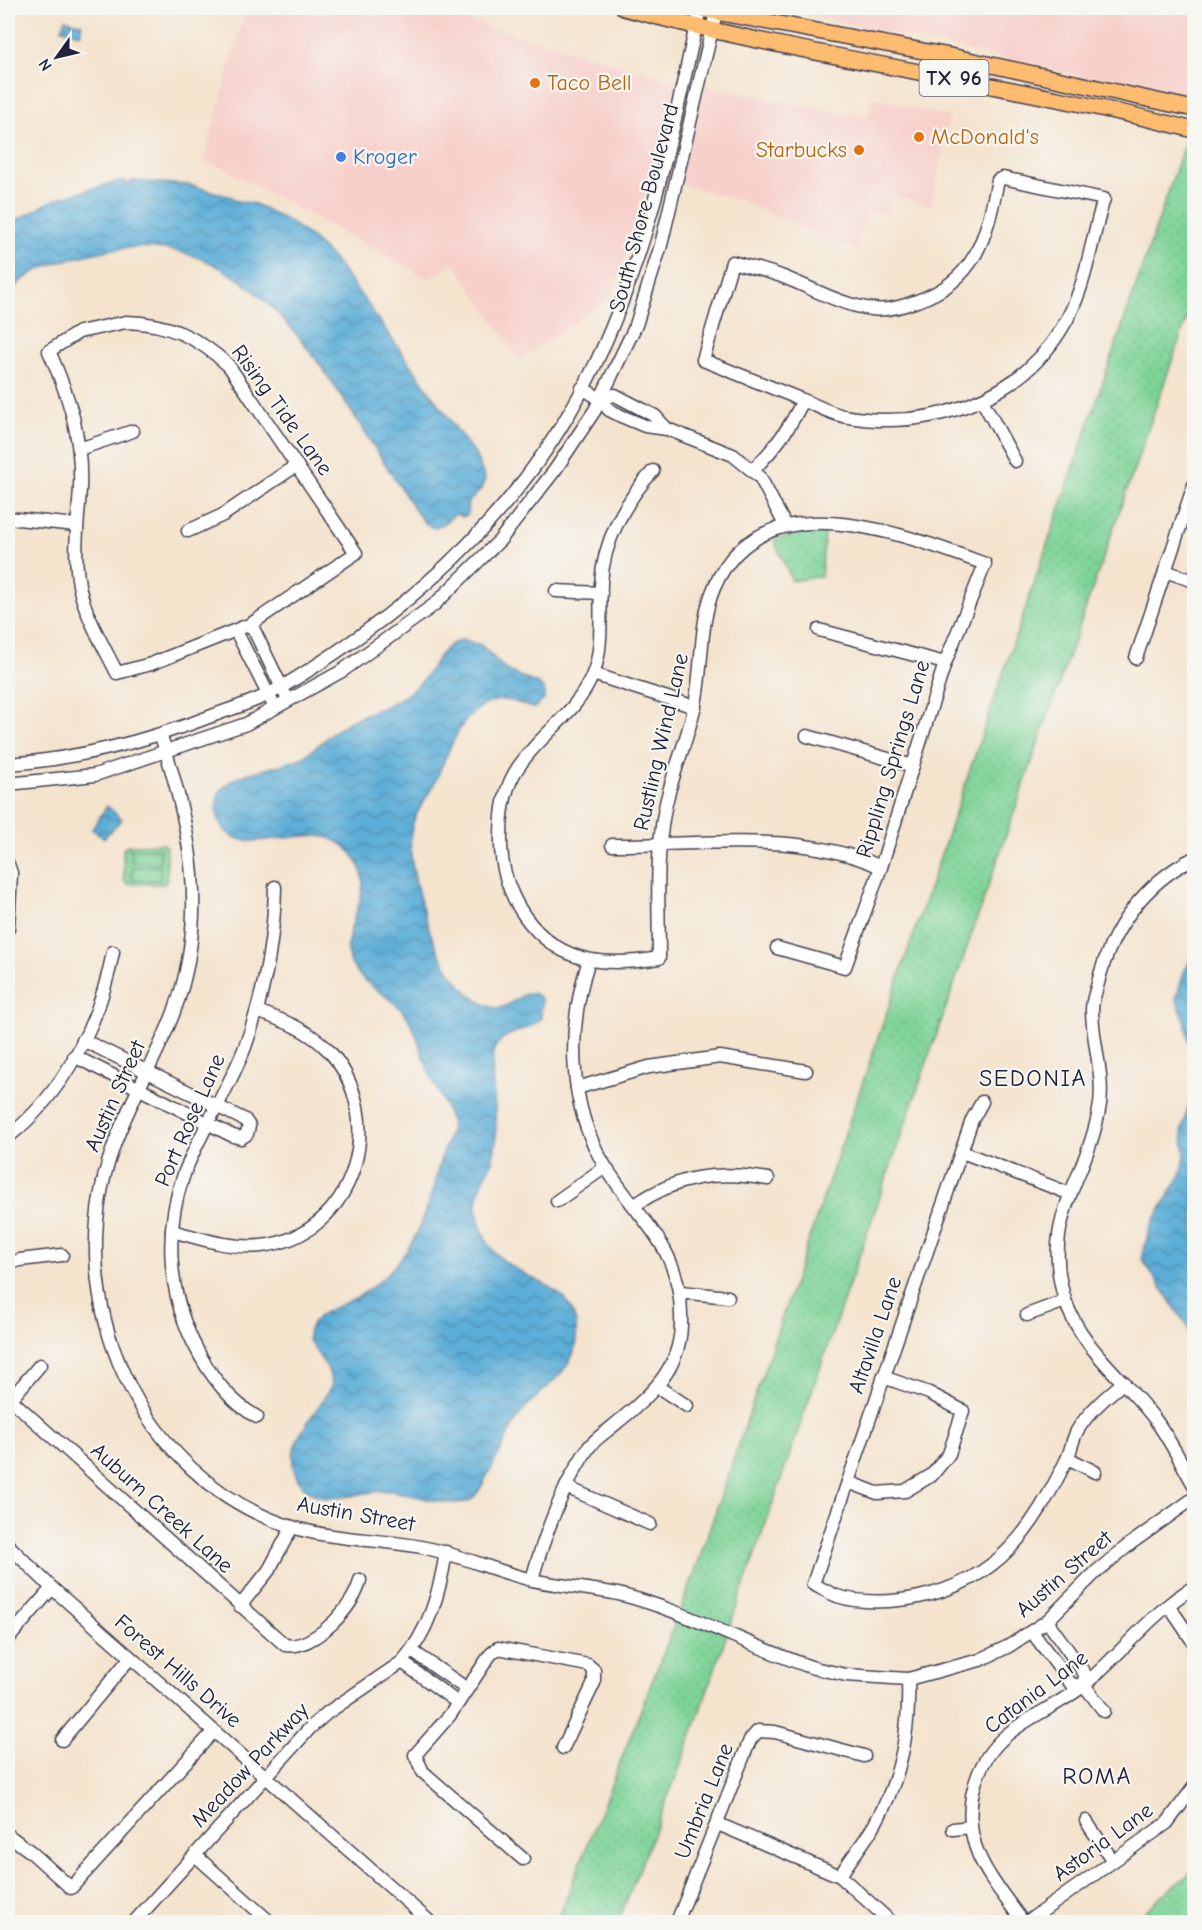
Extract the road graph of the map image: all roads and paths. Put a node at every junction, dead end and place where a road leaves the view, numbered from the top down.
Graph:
1 (624, 8) edge
2 (698, 8) edge
3 (717, 10) edge
4 (696, 27) junction
5 (712, 31) junction
6 (1194, 109) edge
7 (1194, 130) edge
8 (661, 170) junction
9 (676, 174) junction
10 (582, 388) junction
11 (599, 398) junction
12 (803, 400) junction
13 (982, 400) junction
14 (134, 431) dead end
15 (79, 449) junction
16 (1015, 461) dead end
17 (297, 465) junction
18 (753, 470) junction
19 (653, 471) dead end
20 (1194, 484) edge
21 (8, 518) edge
22 (76, 525) junction
23 (785, 525) junction
24 (188, 531) dead end
25 (985, 564) joint
26 (1165, 571) junction
27 (1194, 581) edge
28 (556, 591) dead end
29 (601, 593) junction
30 (251, 624) junction
31 (819, 630) dead end
32 (236, 631) junction
33 (1136, 658) dead end
34 (945, 663) junction
35 (593, 674) junction
36 (281, 687) junction
37 (268, 694) junction
38 (288, 701) junction
39 (695, 707) junction
40 (275, 708) junction
41 (161, 736) junction
42 (807, 736) dead end
43 (166, 751) junction
44 (8, 764) edge
45 (913, 766) junction
46 (8, 784) edge
47 (612, 844) dead end
48 (659, 845) junction
49 (1194, 858) edge
50 (8, 864) edge
51 (881, 867) junction
52 (275, 887) dead end
53 (8, 929) edge
54 (777, 948) dead end
55 (113, 952) dead end
56 (589, 960) junction
57 (257, 1011) junction
58 (83, 1040) junction
59 (74, 1056) junction
60 (806, 1071) dead end
61 (148, 1073) junction
62 (140, 1088) junction
63 (577, 1088) junction
64 (982, 1102) dead end
65 (217, 1107) junction
66 (208, 1123) junction
67 (8, 1137) edge
68 (962, 1152) junction
69 (605, 1167) junction
70 (768, 1179) dead end
71 (1068, 1193) junction
72 (557, 1201) dead end
73 (635, 1205) junction
74 (172, 1231) junction
75 (62, 1256) dead end
76 (8, 1264) edge
77 (681, 1292) junction
78 (728, 1296) dead end
79 (1065, 1300) junction
80 (1027, 1315) dead end
81 (40, 1365) dead end
82 (883, 1377) junction
83 (1124, 1382) junction
84 (658, 1387) junction
85 (9, 1398) edge
86 (687, 1406) dead end
87 (257, 1417) dead end
88 (1068, 1458) junction
89 (1095, 1472) dead end
90 (848, 1482) junction
91 (1194, 1485) edge
92 (566, 1487) junction
93 (1194, 1498) edge
94 (650, 1524) dead end
95 (292, 1527) junction
96 (8, 1545) edge
97 (446, 1552) junction
98 (360, 1580) dead end
99 (532, 1580) junction
100 (1194, 1587) edge
101 (52, 1588) junction
102 (240, 1606) junction
103 (1169, 1606) junction
104 (1047, 1621) junction
105 (1032, 1632) junction
106 (8, 1638) edge
107 (1194, 1643) edge
108 (412, 1651) junction
109 (130, 1658) junction
110 (402, 1662) junction
111 (908, 1679) junction
112 (1084, 1685) junction
113 (467, 1689) junction
114 (458, 1703) junction
115 (1104, 1712) dead end
116 (213, 1731) junction
117 (62, 1740) dead end
118 (563, 1748) dead end
119 (864, 1756) dead end
120 (266, 1777) junction
121 (1194, 1787) edge
122 (1086, 1821) dead end
123 (718, 1824) junction
124 (970, 1827) junction
125 (953, 1829) dead end
126 (8, 1835) edge
127 (195, 1855) junction
128 (523, 1859) dead end
129 (1113, 1861) junction
130 (840, 1876) junction
131 (134, 1923) edge
132 (270, 1923) edge
133 (430, 1923) edge
134 (677, 1923) edge
135 (891, 1923) edge
136 (1023, 1923) edge
137 (1027, 1923) edge

1 - 4 main road, TX 96
2 - 3 main road, TX 96
2 - 4 street, South Shore Boulevard
3 - 5 street, South Shore Boulevard
3 - 6 main road, TX 96
4 - 5 main road, TX 96
4 - 8 street, South Shore Boulevard
5 - 7 main road, TX 96
5 - 9 street, South Shore Boulevard
8 - 9 street
8 - 10 street, South Shore Boulevard
9 - 11 street, South Shore Boulevard
10 - 11 street
10 - 36 street, South Shore Boulevard
11 - 18 street
11 - 38 street, South Shore Boulevard
12 - 13 street
12 - 13 street
12 - 18 street
13 - 16 street
14 - 15 street
15 - 17 street, Rising Tide Lane
15 - 22 street
17 - 24 street
17 - 30 street, Rising Tide Lane
18 - 23 street
19 - 29 street
20 - 26 street
21 - 22 street
22 - 32 street
23 - 25 street, Rustling Wind Lane
23 - 39 street, Rustling Wind Lane
25 - 34 street, Rippling Springs Lane
26 - 27 street
26 - 33 street
28 - 29 street
29 - 35 street
30 - 32 street
30 - 36 street
31 - 34 street
32 - 37 street
34 - 45 street, Rippling Springs Lane
35 - 39 street
35 - 56 street
36 - 37 street, South Shore Boulevard
36 - 38 street
37 - 40 street
37 - 41 street, South Shore Boulevard
38 - 40 street, South Shore Boulevard
39 - 48 street, Rustling Wind Lane
40 - 43 street, South Shore Boulevard
41 - 43 street, Austin Street
41 - 44 street, South Shore Boulevard
42 - 45 street
43 - 46 street, South Shore Boulevard
43 - 61 street, Austin Street
45 - 51 street, Rippling Springs Lane
47 - 48 street
48 - 51 street
48 - 56 street, Rustling Wind Lane
49 - 71 street
50 - 53 street
51 - 54 street, Rippling Springs Lane
52 - 57 street, Port Rose Lane
55 - 58 street
56 - 63 street
57 - 65 street, Port Rose Lane
57 - 74 street
58 - 59 street
58 - 61 street
59 - 62 street
59 - 67 street
60 - 63 street
61 - 62 street, Austin Street
61 - 65 street
62 - 66 street
62 - 95 street, Austin Street
63 - 69 street
64 - 68 street, Altavilla Lane
65 - 66 street, Port Rose Lane
65 - 66 street
66 - 74 street, Port Rose Lane
68 - 71 street
68 - 82 street, Altavilla Lane
69 - 72 street
69 - 73 street
70 - 73 street
71 - 79 street
73 - 77 street
74 - 87 street, Port Rose Lane
75 - 76 street
77 - 78 street
77 - 84 street
79 - 80 street
79 - 83 street
81 - 85 street
82 - 90 street, Altavilla Lane
82 - 90 street
83 - 88 street
83 - 91 street
84 - 86 street
84 - 92 street
85 - 102 street, Auburn Creek Lane
88 - 89 street
88 - 90 street, Altavilla Lane
92 - 94 street
92 - 99 street
93 - 104 street, Austin Street
95 - 97 street, Austin Street
95 - 102 street
96 - 101 street, Forest Hills Drive
97 - 99 street, Austin Street
97 - 108 street, Meadow Parkway
98 - 102 street, Auburn Creek Lane
99 - 111 street, Austin Street
100 - 103 street, Catania Lane
101 - 106 street
101 - 109 street, Forest Hills Drive
103 - 107 street
103 - 112 street, Catania Lane
104 - 105 street, Austin Street
104 - 112 street
105 - 111 street, Austin Street
105 - 112 street
108 - 110 street, Meadow Parkway
108 - 113 street
109 - 116 street, Forest Hills Drive
109 - 117 street
110 - 114 street
110 - 120 street, Meadow Parkway
111 - 130 street
112 - 115 street
112 - 124 street, Catania Lane
113 - 114 street
113 - 118 street
114 - 128 street
116 - 120 street, Forest Hills Drive
116 - 126 street
119 - 123 street, Umbria Lane
120 - 127 street, Meadow Parkway
120 - 133 street, Forest Hills Drive
121 - 129 street, Astoria Lane
122 - 129 street
123 - 130 street
123 - 134 street, Umbria Lane
124 - 125 street
124 - 136 street, Catania Lane
127 - 131 street, Meadow Parkway
127 - 132 street
129 - 137 street, Astoria Lane
130 - 135 street

